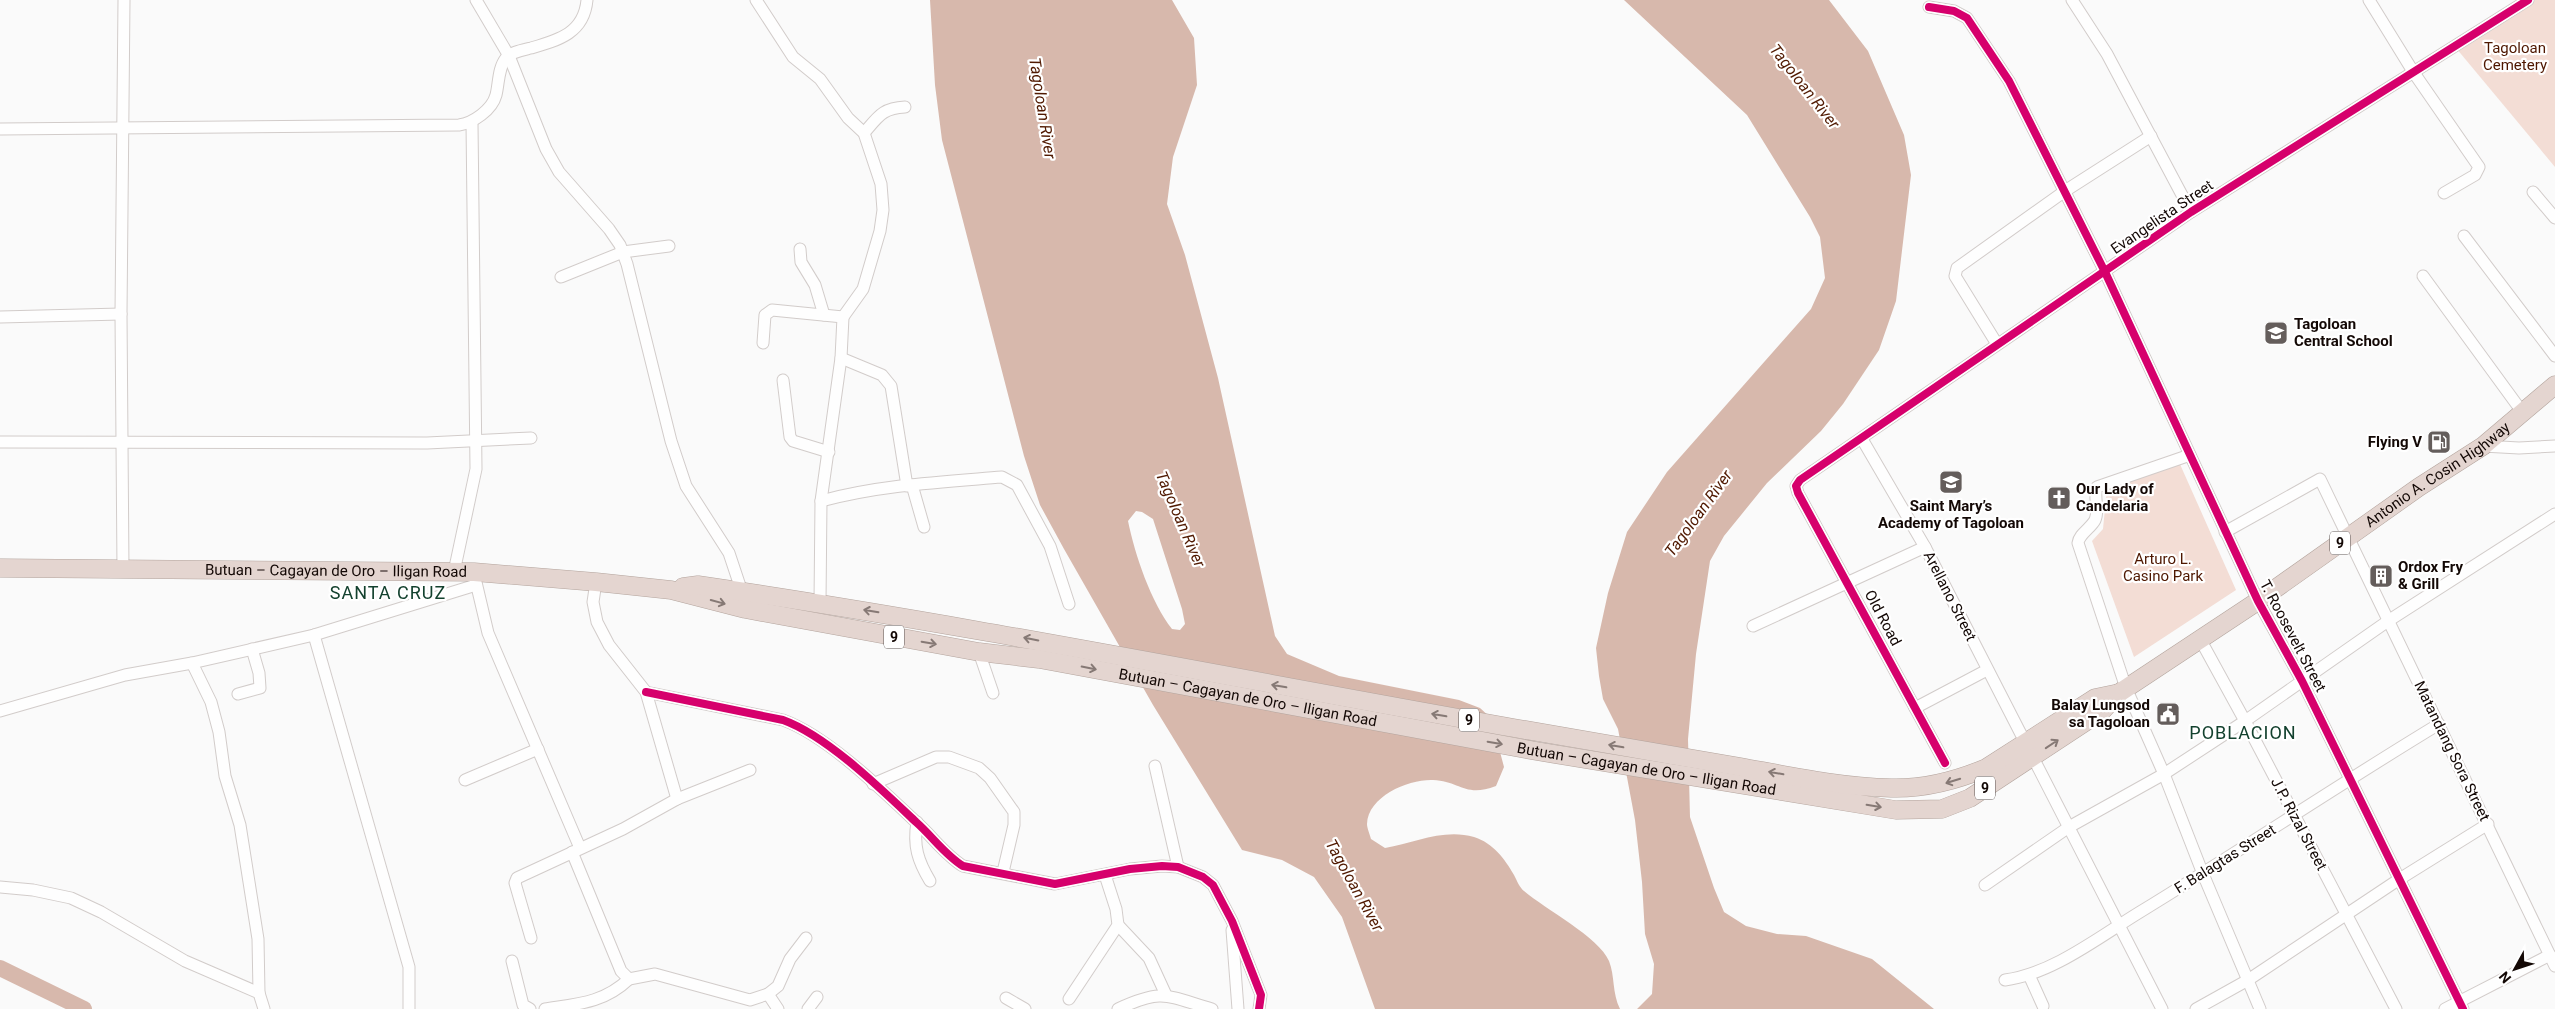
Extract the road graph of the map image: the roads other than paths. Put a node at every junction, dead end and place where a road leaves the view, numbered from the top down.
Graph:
1 (124, 0) edge
2 (476, 0) edge
3 (587, 0) edge
4 (756, 0) edge
5 (2072, 0) edge
6 (2369, 0) edge
7 (2528, 0) edge
8 (1930, 6) dead end
9 (508, 56) junction
10 (2414, 73) junction
11 (905, 106) dead end
12 (472, 123) junction
13 (0, 129) edge
14 (122, 130) junction
15 (864, 134) junction
16 (2151, 136) junction
17 (2065, 191) junction
18 (2533, 192) dead end
19 (2444, 193) dead end
20 (2191, 212) junction
21 (2555, 218) edge
22 (2464, 236) dead end
23 (669, 246) dead end
24 (800, 249) dead end
25 (623, 252) junction
26 (2105, 272) junction
27 (2423, 276) dead end
28 (561, 277) dead end
29 (121, 314) junction
30 (824, 315) junction
31 (0, 317) edge
32 (843, 318) junction
33 (763, 343) dead end
34 (1998, 344) junction
35 (2555, 356) edge
36 (841, 358) junction
37 (783, 380) dead end
38 (2555, 385) edge
39 (2523, 413) junction
40 (531, 438) dead end
41 (1862, 439) junction
42 (476, 440) junction
43 (0, 442) edge
44 (122, 443) junction
45 (2483, 446) junction
46 (2555, 446) edge
47 (829, 452) junction
48 (2190, 455) junction
49 (910, 485) junction
50 (1796, 486) joint
51 (821, 501) junction
52 (2555, 514) edge
53 (924, 527) dead end
54 (2225, 532) junction
55 (2348, 537) junction
56 (1925, 547) junction
57 (0, 568) edge
58 (123, 570) junction
59 (454, 572) junction
60 (475, 578) junction
61 (596, 582) junction
62 (1849, 583) junction
63 (670, 590) junction
64 (742, 592) junction
65 (2258, 601) junction
66 (820, 603) junction
67 (1069, 604) dead end
68 (2388, 621) junction
69 (1754, 626) dead end
70 (314, 635) junction
71 (2200, 639) junction
72 (252, 649) junction
73 (979, 652) junction
74 (192, 663) junction
75 (1987, 670) junction
76 (2302, 681) junction
77 (2122, 690) junction
78 (646, 692) junction
79 (993, 693) dead end
80 (238, 694) dead end
81 (1915, 708) junction
82 (0, 711) edge
83 (2245, 721) junction
84 (2439, 724) junction
85 (538, 749) junction
86 (2028, 750) junction
87 (1946, 763) dead end
88 (1155, 766) dead end
89 (750, 770) dead end
90 (2164, 774) junction
91 (2349, 778) junction
92 (465, 780) dead end
93 (872, 784) junction
94 (1825, 790) junction
95 (677, 800) junction
96 (2294, 815) junction
97 (917, 822) junction
98 (2488, 824) junction
99 (2069, 827) junction
100 (576, 850) junction
101 (1178, 867) junction
102 (1003, 872) junction
103 (2203, 874) junction
104 (1105, 875) junction
105 (2398, 880) junction
106 (930, 881) dead end
107 (1986, 885) dead end
108 (0, 887) edge
109 (2346, 914) junction
110 (1232, 920) junction
111 (2120, 924) junction
112 (1118, 925) junction
113 (531, 938) dead end
114 (806, 938) dead end
115 (2550, 955) junction
116 (512, 961) dead end
117 (2555, 966) edge
118 (2029, 975) junction
119 (629, 979) junction
120 (2005, 980) dead end
121 (2248, 980) junction
122 (260, 993) junction
123 (768, 994) junction
124 (1166, 995) junction
125 (817, 997) dead end
126 (1006, 998) dead end
127 (1069, 999) dead end
128 (2043, 1006) dead end
129 (2461, 1006) edge
130 (264, 1009) edge
131 (409, 1009) edge
132 (530, 1009) edge
133 (545, 1009) edge
134 (778, 1009) edge
135 (808, 1009) edge
136 (1026, 1009) edge
137 (1118, 1009) edge
138 (1212, 1009) edge
139 (1238, 1009) edge
140 (1259, 1009) edge
141 (2162, 1009) edge
142 (2196, 1009) edge
143 (2260, 1009) edge
144 (2396, 1009) edge
145 (2445, 1009) edge

1 - 14 street
2 - 9 street
3 - 9 street
4 - 15 street
5 - 16 street
6 - 10 street
7 - 10 street, Evangelista Street
8 - 17 street, T. Roosevelt Street
9 - 12 street
9 - 25 street
10 - 19 street
10 - 20 street, Evangelista Street
11 - 15 street
12 - 14 street
12 - 42 street
13 - 14 street
14 - 29 street
15 - 32 street
16 - 17 street
16 - 20 street
17 - 26 street, T. Roosevelt Street
17 - 34 street
18 - 21 street
20 - 26 street, Evangelista Street
22 - 35 street
23 - 25 street
24 - 30 street
25 - 28 street
25 - 64 street
26 - 34 street, Evangelista Street
26 - 48 street, T. Roosevelt Street
27 - 39 street
29 - 31 street
29 - 44 street
30 - 32 street
30 - 33 street
32 - 36 street
34 - 41 street, Evangelista Street
36 - 47 street
36 - 49 street
37 - 47 street
38 - 39 highway, Antonio A. Cosin Highway / 9
39 - 45 highway, Antonio A. Cosin Highway / 9
40 - 42 street
41 - 50 street, Evangelista Street
41 - 56 street, Arellano Street
42 - 44 street
42 - 59 street
43 - 44 street
44 - 58 street
45 - 46 street
45 - 55 highway, Antonio A. Cosin Highway / 9
47 - 51 street
48 - 54 street, T. Roosevelt Street
48 - 77 street
49 - 51 street
49 - 53 street
49 - 67 street
50 - 62 street, Old Road
51 - 66 street
52 - 68 street
54 - 55 street, Matandang Sora Street
54 - 65 street, T. Roosevelt Street
55 - 65 highway, Antonio A. Cosin Highway / 9
55 - 68 street, Matandang Sora Street
56 - 62 street
56 - 75 street, Arellano Street
57 - 58 highway, Butuan – Cagayan de Oro – Iligan Road / 9
58 - 59 highway, Butuan – Cagayan de Oro – Iligan Road / 9
59 - 60 highway, Butuan – Cagayan de Oro – Iligan Road / 9
60 - 61 highway, Butuan – Cagayan de Oro – Iligan Road / 9
60 - 70 street
60 - 85 street
61 - 63 highway, Butuan – Cagayan de Oro – Iligan Road / 9
61 - 78 street
62 - 69 street
62 - 81 street, Old Road
63 - 64 highway, Butuan – Cagayan de Oro – Iligan Road / 9
63 -> 73 highway, Butuan – Cagayan de Oro – Iligan Road / 9
64 - 66 highway, Butuan – Cagayan de Oro – Iligan Road / 9
65 - 71 highway, Antonio A. Cosin Highway / 9
65 - 76 street, T. Roosevelt Street
94 -> 66 highway, Butuan – Cagayan de Oro – Iligan Road / 9
68 - 76 street
68 - 84 street, Matandang Sora Street
70 - 72 street
70 - 131 street
71 - 77 highway, Antonio A. Cosin Highway / 9
71 - 83 street, J.P. Rizal Street
72 - 74 street
72 - 80 street
73 - 79 street
73 -> 94 highway, Butuan – Cagayan de Oro – Iligan Road / 9
74 - 82 street
74 - 122 street
75 - 81 street
75 - 86 street, Arellano Street
76 - 83 street
76 - 91 street, T. Roosevelt Street
77 - 86 highway, Antonio A. Cosin Highway / 9
77 - 90 street
78 - 93 street
78 - 95 street
81 - 87 street, Old Road
83 - 90 street
83 - 96 street, J.P. Rizal Street
84 - 91 street, F. Balagtas Street
84 - 98 street, Matandang Sora Street
85 - 92 street
85 - 100 street
86 -> 94 highway, Antonio A. Cosin Highway / 9
94 -> 86 highway, Antonio A. Cosin Highway / 9
86 - 99 street, Arellano Street
88 - 101 street
89 - 95 street
90 - 99 street
90 - 103 street
91 - 96 street, F. Balagtas Street
91 - 105 street, T. Roosevelt Street
93 - 97 street
93 - 102 street
95 - 100 street
96 - 103 street, F. Balagtas Street
96 - 109 street, J.P. Rizal Street
97 - 102 street
97 - 106 street
98 - 105 street
98 - 115 street, Matandang Sora Street
99 - 107 street
99 - 111 street, Arellano Street
100 - 113 street
100 - 119 street
101 - 104 street
101 - 110 street
102 - 104 street
103 - 111 street, F. Balagtas Street
103 - 121 street
104 - 112 street
105 - 109 street
105 - 129 street, T. Roosevelt Street
108 - 122 street
109 - 121 street
109 - 144 street, J.P. Rizal Street
110 - 139 street
110 - 140 street
111 - 118 street, F. Balagtas Street
111 - 141 street, Arellano Street
112 - 124 street
112 - 127 street
114 - 123 street
115 - 117 street, Matandang Sora Street
115 - 129 street
116 - 132 street
118 - 120 street, F. Balagtas Street
118 - 128 street
119 - 123 street
119 - 133 street
121 - 142 street
121 - 143 street
122 - 130 street
123 - 134 street
124 - 137 street
124 - 138 street
125 - 135 street
126 - 136 street
129 - 145 street

